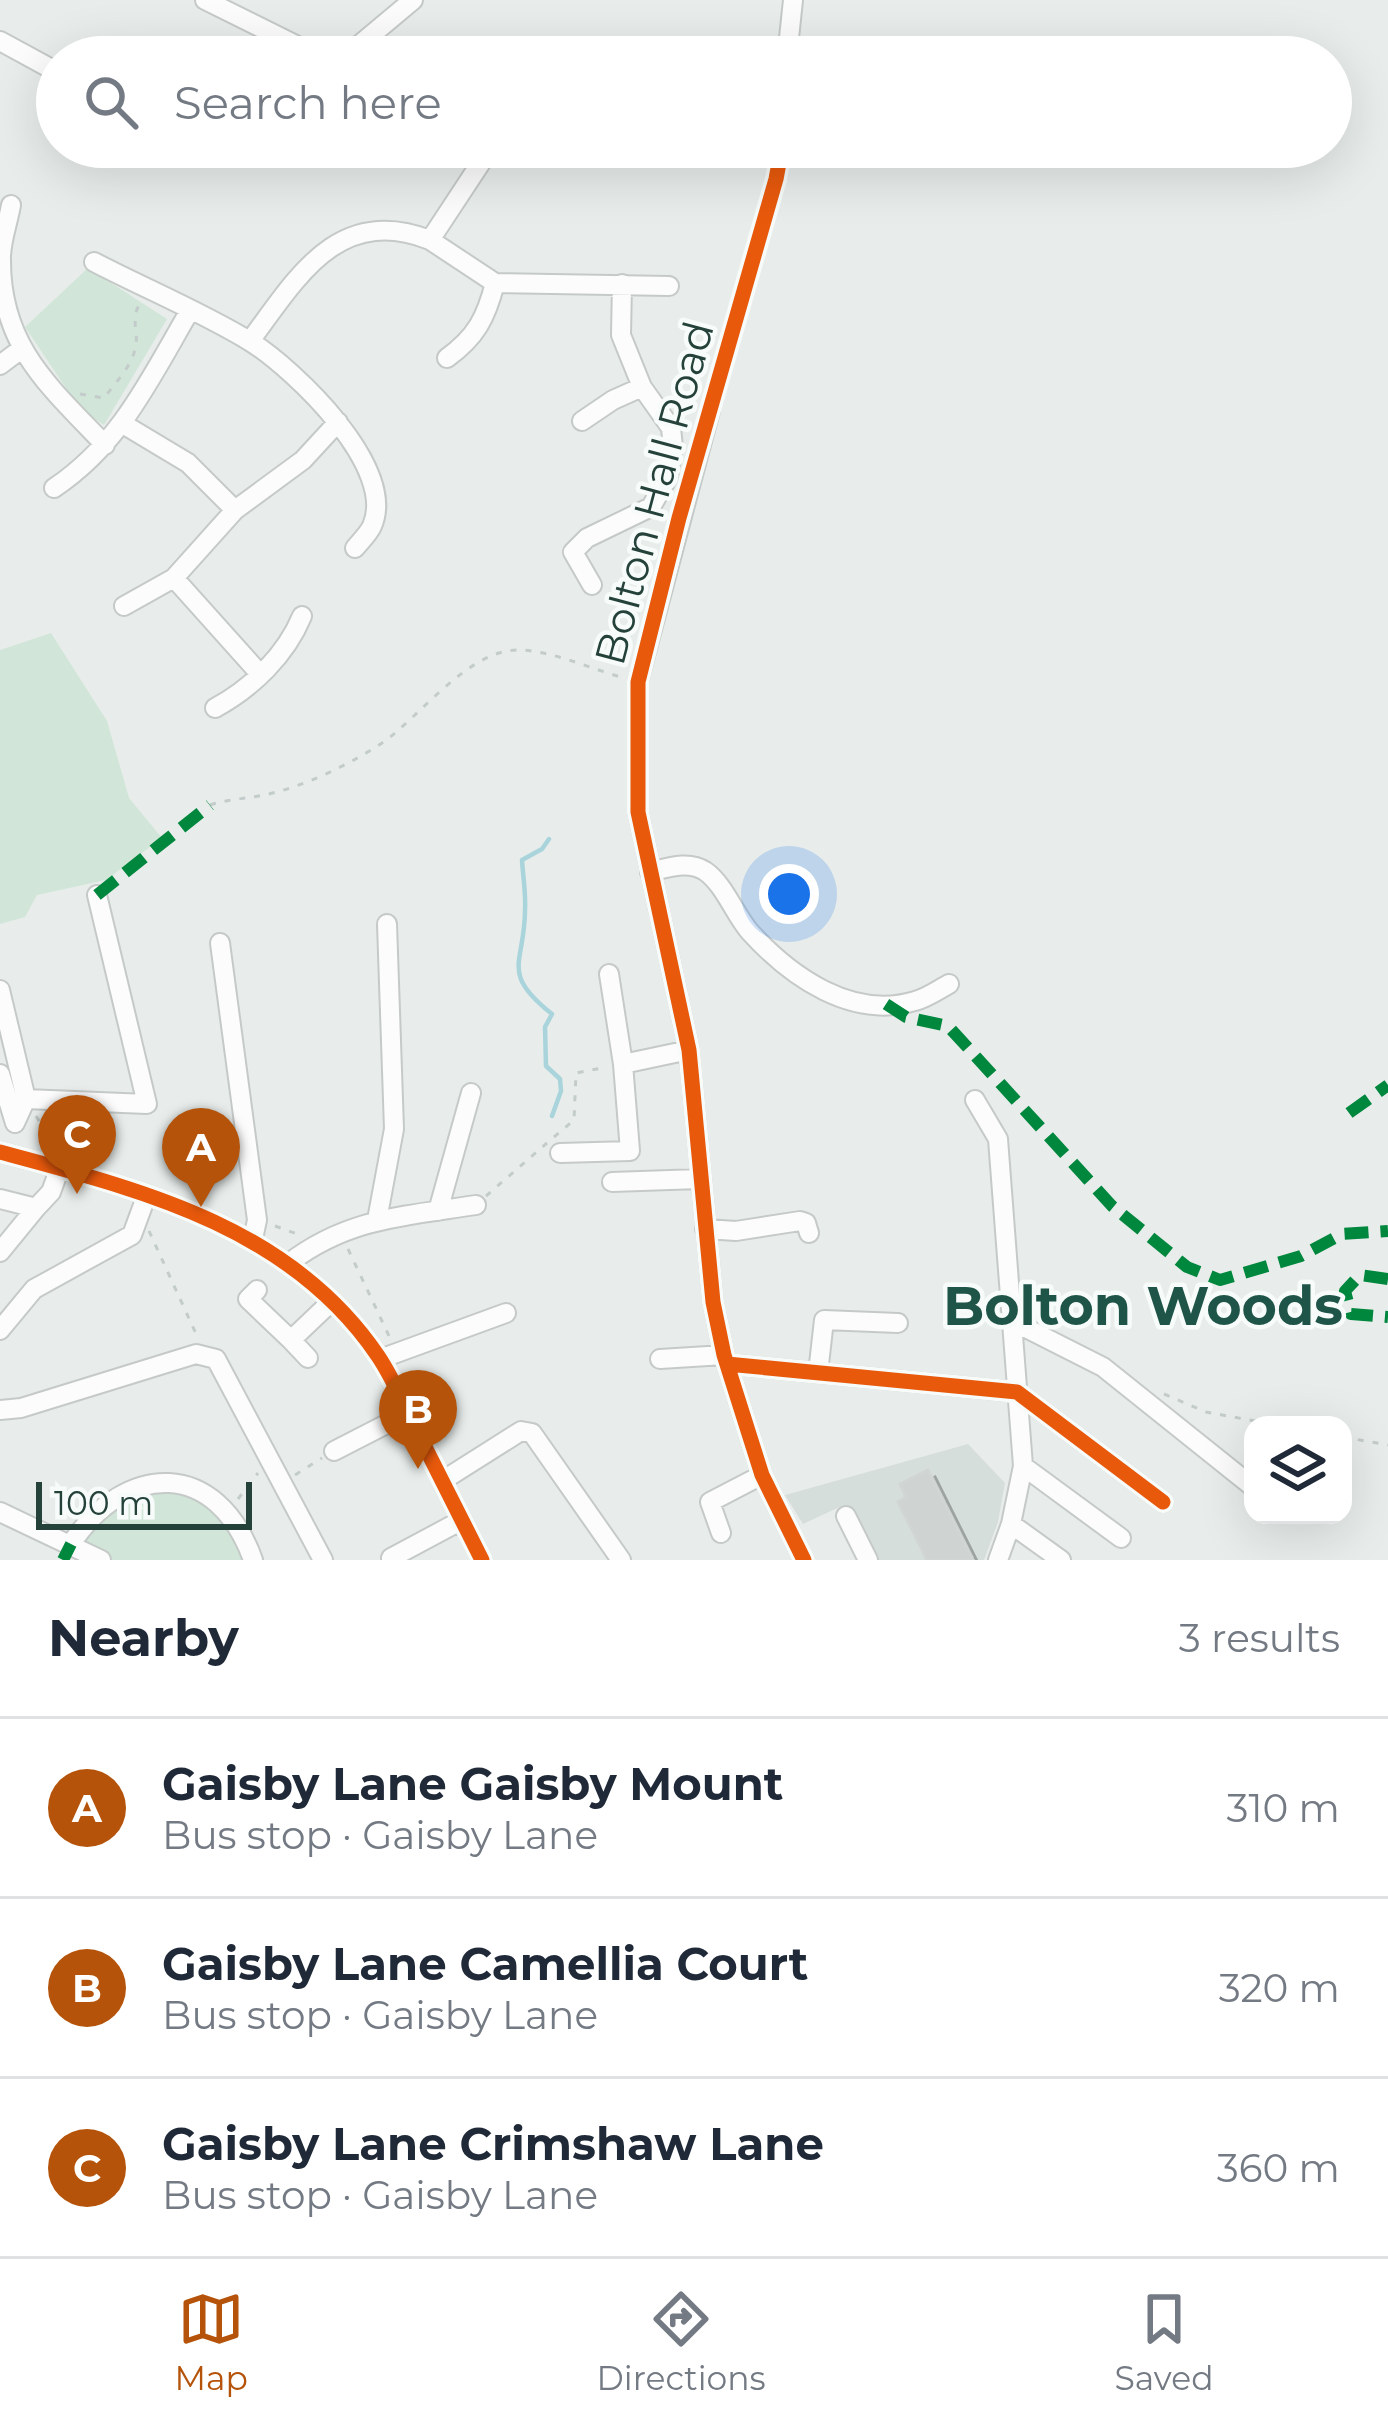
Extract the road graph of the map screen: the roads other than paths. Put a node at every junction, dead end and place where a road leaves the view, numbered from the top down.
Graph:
1 (205, 0) edge
2 (413, 0) edge
3 (794, 0) edge
4 (278, 36) edge
5 (370, 36) edge
6 (790, 36) edge
7 (0, 40) edge
8 (36, 60) edge
9 (477, 168) edge
10 (11, 206) dead end
11 (430, 240) junction
12 (94, 262) dead end
13 (495, 284) junction
14 (622, 284) junction
15 (669, 286) dead end
16 (189, 312) junction
17 (250, 341) junction
18 (20, 350) junction
19 (447, 358) dead end
20 (0, 364) edge
21 (642, 388) junction
22 (710, 411) dead end
23 (582, 421) dead end
24 (338, 422) junction
25 (123, 424) junction
26 (105, 445) junction
27 (54, 488) dead end
28 (235, 510) junction
29 (355, 548) dead end
30 (174, 578) junction
31 (592, 585) dead end
32 (124, 606) dead end
33 (302, 616) dead end
34 (260, 674) junction
35 (215, 708) dead end
36 (650, 872) junction
37 (97, 895) dead end
38 (387, 924) dead end
39 (220, 943) dead end
40 (609, 974) dead end
41 (949, 984) dead end
42 (0, 990) edge
43 (689, 1050) junction
44 (623, 1064) junction
45 (0, 1074) edge
46 (471, 1093) dead end
47 (26, 1099) junction
48 (975, 1100) dead end
49 (8, 1119) edge
50 (560, 1153) dead end
51 (5, 1154) edge
52 (59, 1170) junction
53 (699, 1179) junction
54 (612, 1182) dead end
55 (0, 1199) edge
56 (476, 1205) road end
57 (143, 1206) junction
58 (36, 1208) junction
59 (438, 1211) junction
60 (377, 1220) junction
61 (705, 1228) junction
62 (255, 1229) junction
63 (809, 1233) dead end
64 (0, 1252) edge
65 (289, 1263) junction
66 (257, 1290) dead end
67 (332, 1301) junction
68 (506, 1313) dead end
69 (1014, 1322) junction
70 (898, 1323) dead end
71 (0, 1330) edge
72 (291, 1340) junction
73 (389, 1356) junction
74 (308, 1358) dead end
75 (660, 1359) dead end
76 (726, 1359) junction
77 (818, 1373) junction
78 (1017, 1392) junction
79 (0, 1410) edge
80 (408, 1413) junction
81 (334, 1451) road end
82 (1023, 1466) junction
83 (762, 1475) junction
84 (1244, 1480) edge
85 (442, 1481) junction
86 (1163, 1502) dead end
87 (0, 1512) edge
88 (846, 1516) dead end
89 (462, 1520) junction
90 (1012, 1524) junction
91 (721, 1533) dead end
92 (1121, 1538) dead end
93 (70, 1544) junction
94 (391, 1558) edge
95 (101, 1560) edge
96 (253, 1560) edge
97 (322, 1560) edge
98 (482, 1560) edge
99 (621, 1560) edge
100 (804, 1560) edge
101 (868, 1560) edge
102 (998, 1560) edge
103 (1061, 1560) edge

1 - 4 street
2 - 5 street
3 - 6 street
7 - 8 street
9 - 11 street
10 - 18 street
11 - 13 street
11 - 17 street
12 - 16 street
13 - 14 street
13 - 19 street
14 - 15 street
14 - 21 street
16 - 17 street
16 - 25 street
17 - 24 street
18 - 20 street
18 - 26 street
21 - 23 street
21 - 31 street
22 - 36 street, Bolton Hall Road
24 - 28 street
24 - 29 street
25 - 26 street
25 - 28 street
26 - 27 street
28 - 30 street
30 - 32 street
30 - 34 street
33 - 34 street
34 - 35 street
36 - 41 street
36 - 43 street, Bolton Hall Road
37 - 47 street
38 - 60 street
39 - 62 street
40 - 44 street
42 - 47 street
43 - 44 street
43 - 53 street, Bolton Hall Road
44 - 50 street
45 - 49 street
46 - 59 street
47 - 49 street
48 - 69 street
49 - 51 street
51 - 52 street
52 - 57 street
52 - 58 street
53 - 54 street
53 - 61 street, Bolton Hall Road
55 - 58 street
56 - 59 street
57 - 62 street
57 - 71 street
58 - 64 street
59 - 60 street
60 - 65 street
61 - 63 street
61 - 76 street, Bolton Hall Road
62 - 65 street
65 - 67 street
66 - 72 street
67 - 72 street
67 - 73 street
68 - 73 street
69 - 78 street
69 - 84 street
70 - 77 street
72 - 74 street
73 - 80 street
75 - 76 street
76 - 77 street
76 - 83 street, Bolton Hall Road
77 - 78 street
78 - 82 street
78 - 86 street
79 - 97 street
80 - 81 street
80 - 85 street
82 - 90 street
82 - 92 street
83 - 91 street
83 - 100 street, Bolton Hall Road
85 - 89 street
85 - 99 street
87 - 93 street
88 - 101 street
89 - 94 street
89 - 98 street
90 - 102 street
90 - 103 street
93 - 95 street
93 - 96 street

